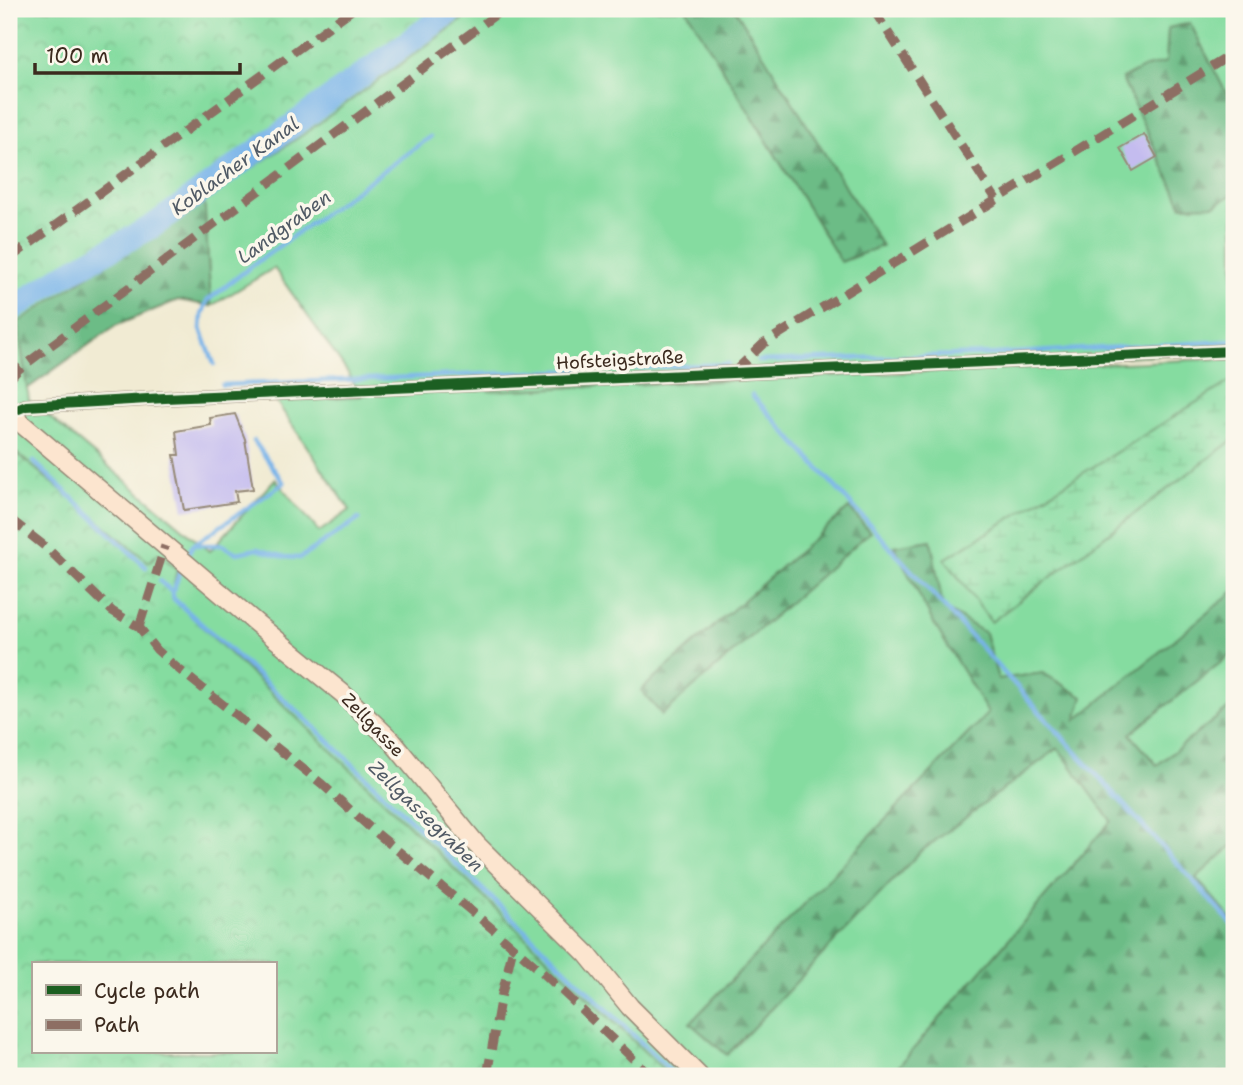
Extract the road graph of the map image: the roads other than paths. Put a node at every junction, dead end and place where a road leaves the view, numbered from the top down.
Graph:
1 (1234, 351) edge
2 (10, 414) edge
3 (699, 1076) edge

1 - 2 street, Hofsteigstraße
2 - 3 main road, Zellgasse

